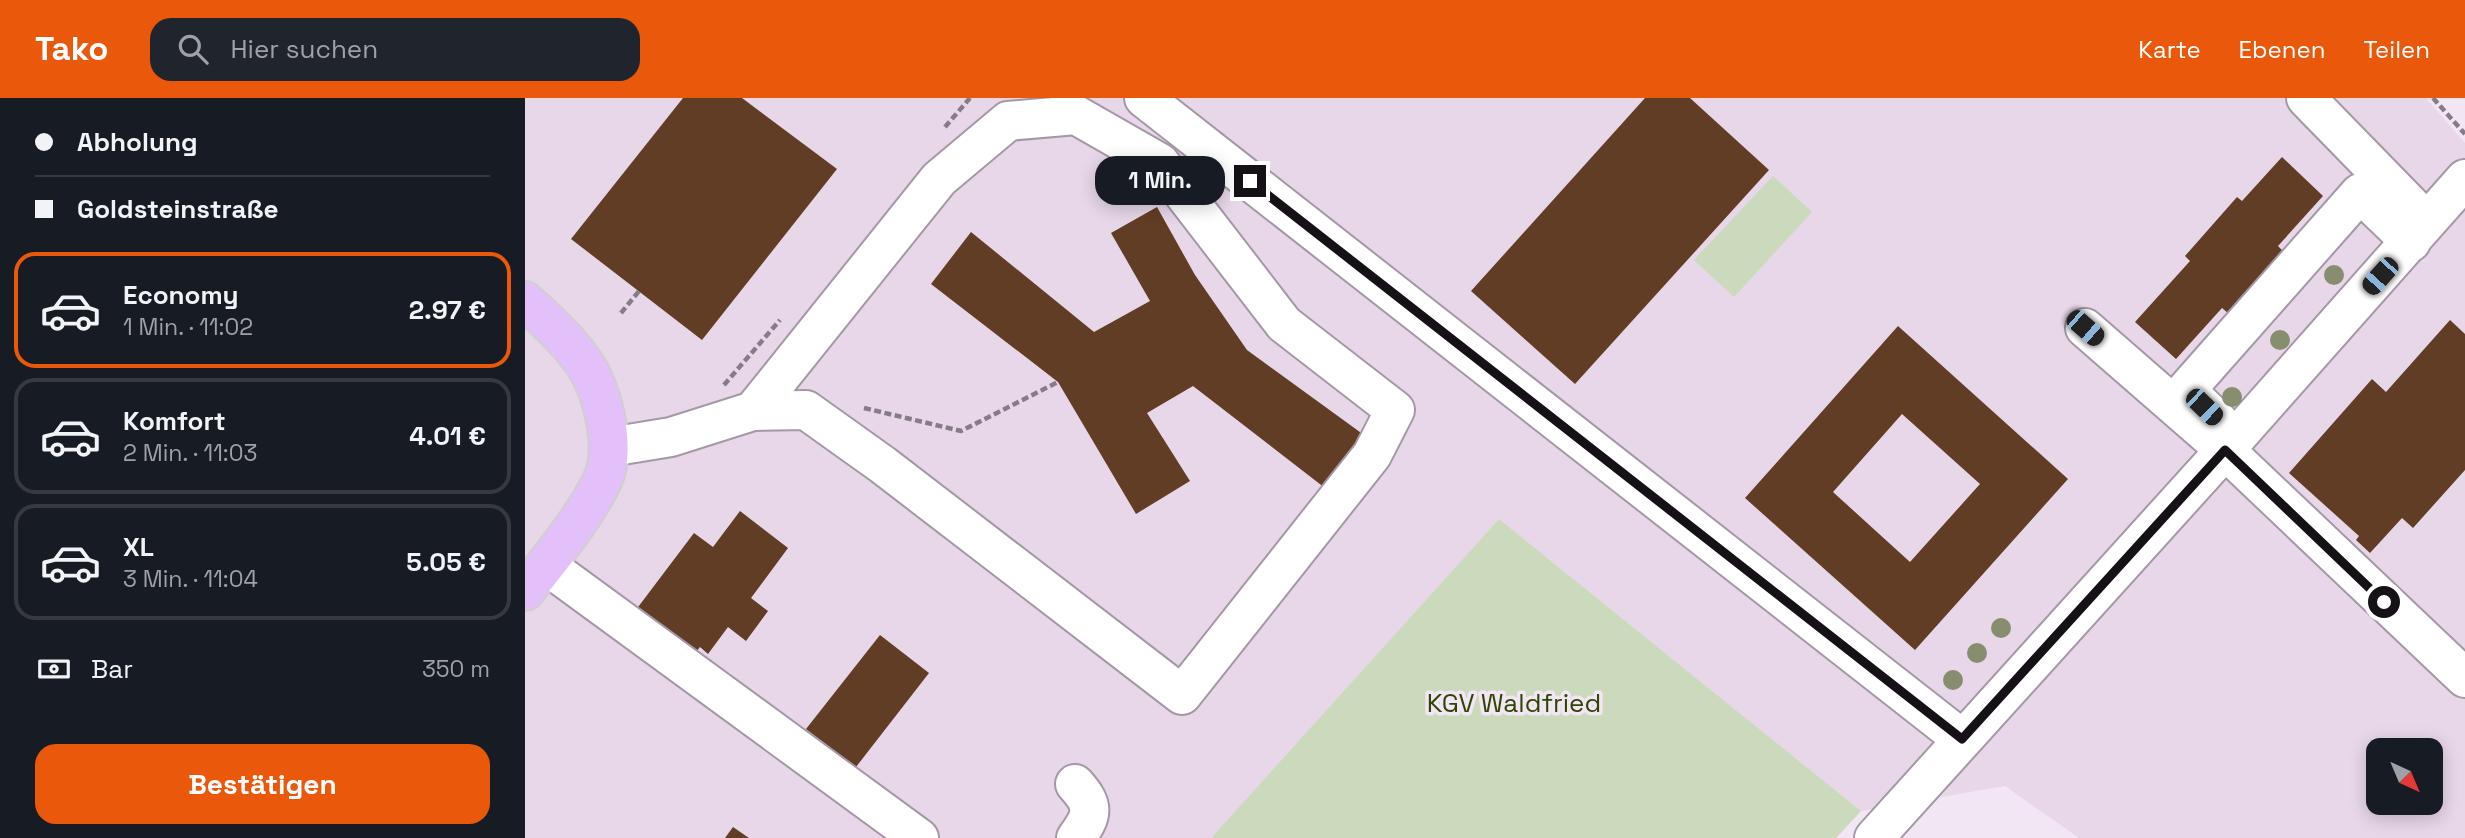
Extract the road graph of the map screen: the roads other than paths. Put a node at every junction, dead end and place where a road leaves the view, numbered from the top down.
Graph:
1 (1144, 98) edge
2 (2306, 98) edge
3 (2465, 179) edge
4 (2419, 232) junction
5 (525, 301) edge
6 (2085, 328) dead end
7 (753, 411) junction
8 (2230, 444) junction
9 (610, 447) junction
10 (535, 578) edge
11 (2458, 656) edge
12 (1962, 739) junction
13 (1075, 784) dead end
14 (919, 838) edge
15 (1076, 838) edge
16 (1874, 838) edge

1 - 12 street
2 - 4 street
3 - 4 street
4 - 8 street
4 - 8 street
5 - 9 main road
6 - 8 street
7 - 7 street
7 - 9 street
8 - 11 street
8 - 12 street
9 - 10 main road
10 - 14 street
12 - 16 street
13 - 15 street

